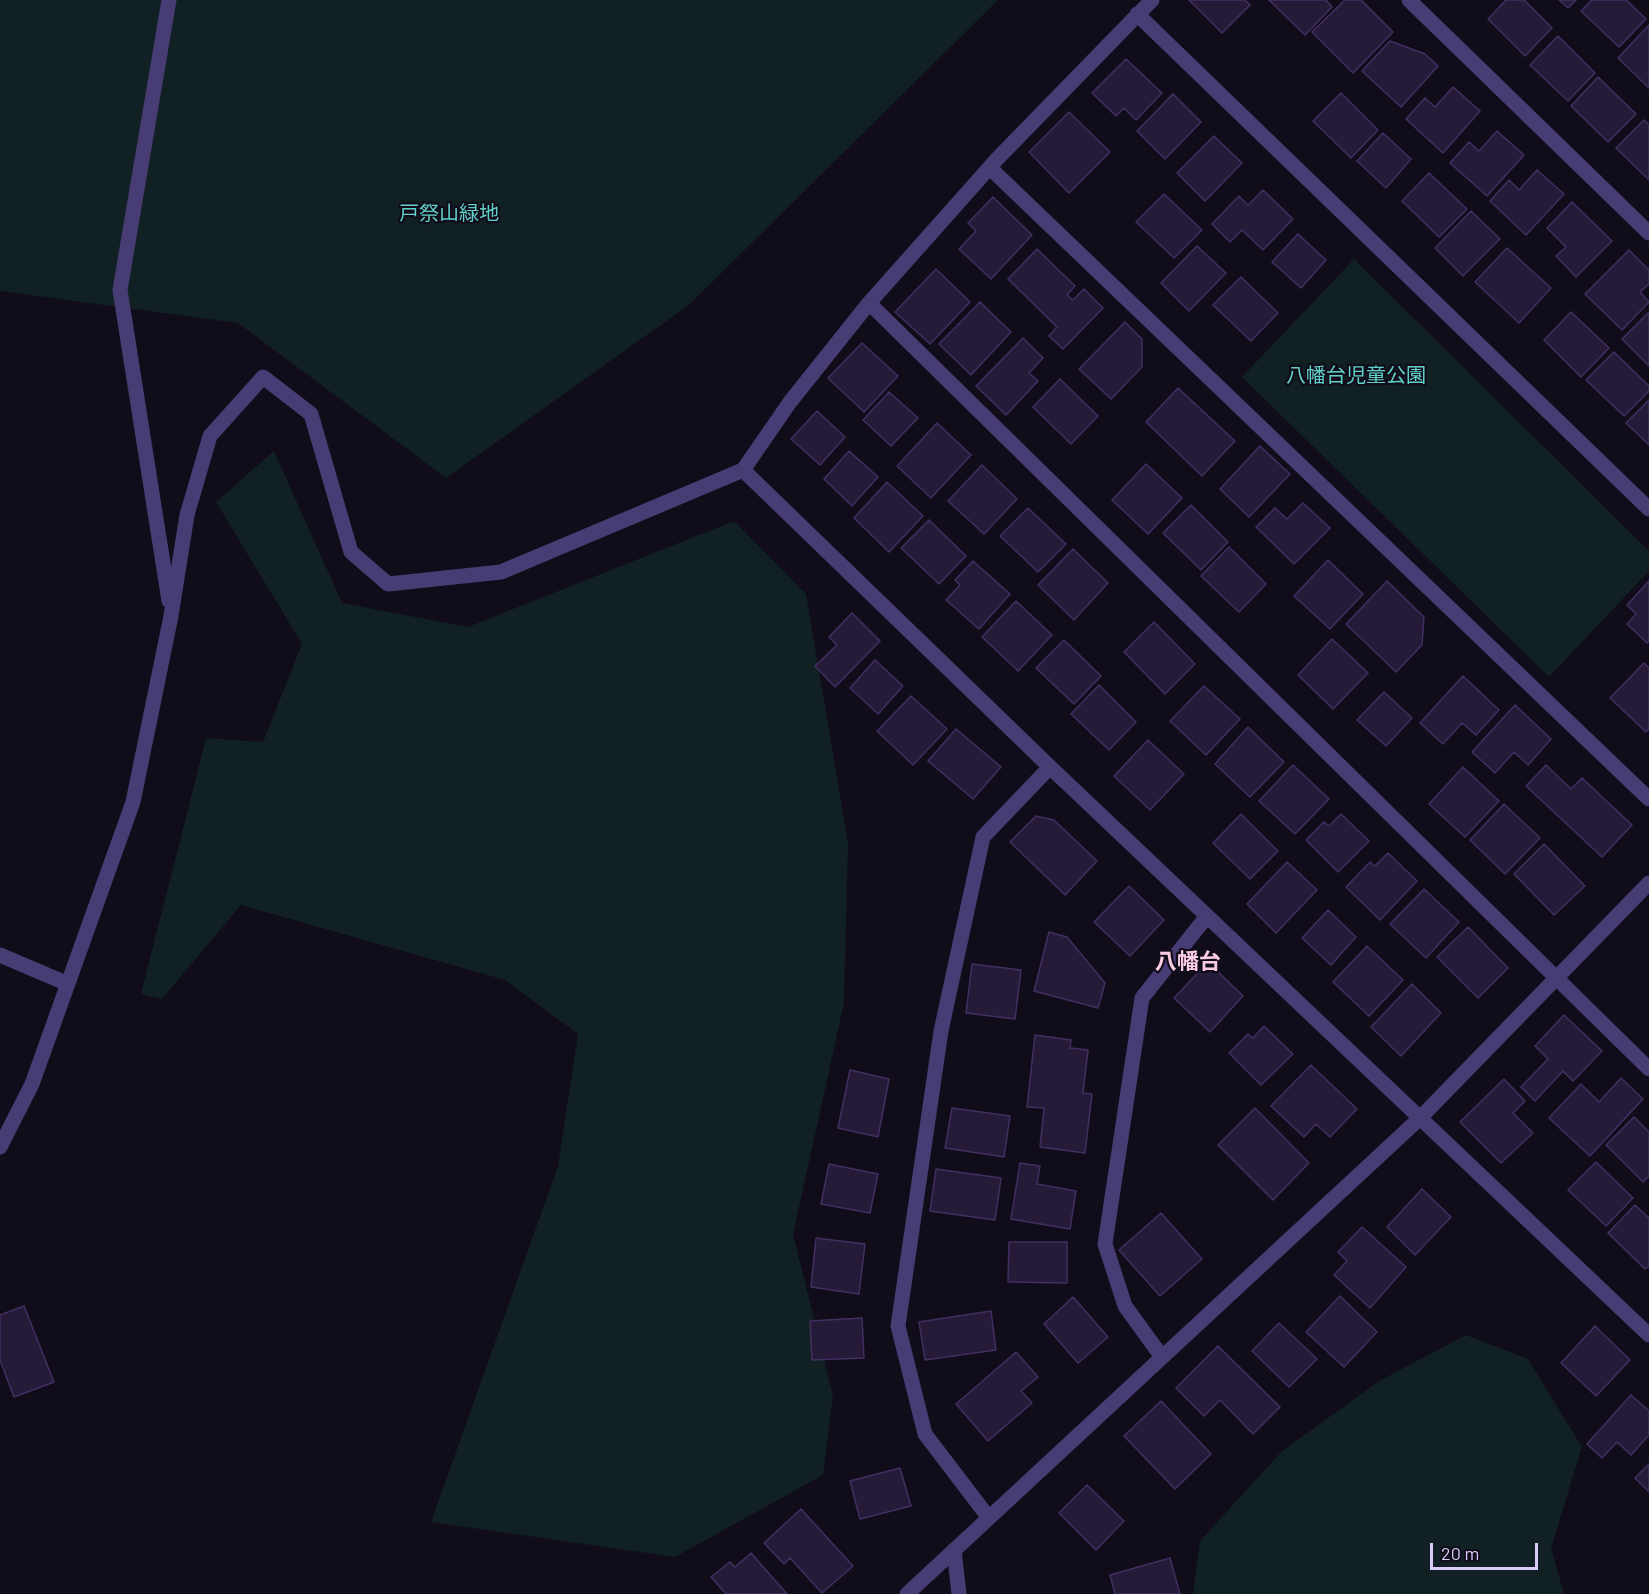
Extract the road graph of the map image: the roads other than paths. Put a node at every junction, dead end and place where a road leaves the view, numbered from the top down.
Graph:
1 (169, 0) edge
2 (1152, 0) edge
3 (1409, 0) edge
4 (1137, 14) junction
5 (990, 168) junction
6 (1649, 233) edge
7 (869, 303) junction
8 (742, 470) junction
9 (1649, 509) edge
10 (171, 616) junction
11 (1050, 767) junction
12 (1649, 799) edge
13 (1649, 883) edge
14 (1207, 916) junction
15 (0, 955) edge
16 (1556, 979) junction
17 (68, 984) junction
18 (1649, 1069) edge
19 (1420, 1118) junction
20 (0, 1147) edge
21 (1649, 1335) edge
22 (1162, 1357) junction
23 (989, 1518) junction
24 (954, 1550) junction
25 (907, 1594) edge
26 (959, 1594) edge

1 - 10 street
2 - 4 street
3 - 6 street
4 - 5 street
4 - 9 street
5 - 7 street
5 - 12 street
7 - 8 street
7 - 16 street
8 - 10 street
8 - 11 street
10 - 17 street
11 - 14 street
11 - 23 street
13 - 16 street
14 - 19 street
14 - 22 street
15 - 17 street
16 - 18 street
16 - 19 street
17 - 20 street
19 - 21 street
19 - 22 street
22 - 23 street
23 - 24 street
24 - 25 street
24 - 26 street

